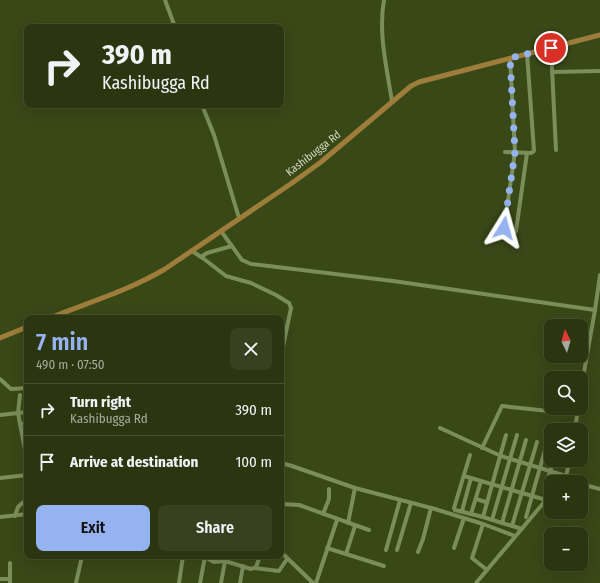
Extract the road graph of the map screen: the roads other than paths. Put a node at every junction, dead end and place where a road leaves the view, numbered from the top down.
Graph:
1 (165, 0) edge
2 (384, 0) edge
3 (174, 24) edge
4 (600, 35) edge
5 (551, 48) junction
6 (527, 53) junction
7 (510, 58) junction
8 (600, 70) edge
9 (552, 72) junction
10 (392, 102) junction
11 (203, 108) edge
12 (556, 150) dead end
13 (505, 152) dead end
14 (515, 152) junction
15 (527, 153) junction
16 (239, 218) junction
17 (504, 228) dead end
18 (220, 231) junction
19 (516, 231) dead end
20 (232, 246) junction
21 (192, 251) junction
22 (201, 257) junction
23 (600, 275) edge
24 (596, 310) junction
25 (58, 315) edge
26 (24, 328) edge
27 (0, 338) edge
28 (284, 342) edge
29 (584, 371) edge
30 (0, 379) edge
31 (24, 388) edge
32 (20, 395) dead end
33 (544, 410) edge
34 (24, 412) edge
35 (18, 413) junction
36 (0, 415) edge
37 (24, 423) edge
38 (20, 424) junction
39 (440, 428) dead end
40 (506, 434) dead end
41 (517, 435) dead end
42 (24, 439) edge
43 (526, 440) dead end
44 (537, 442) dead end
45 (482, 448) junction
46 (544, 453) edge
47 (470, 456) dead end
48 (501, 456) junction
49 (510, 459) junction
50 (520, 461) junction
51 (284, 464) edge
52 (530, 464) junction
53 (540, 467) junction
54 (552, 467) edge
55 (551, 471) junction
56 (24, 475) edge
57 (550, 475) edge
58 (563, 475) edge
59 (464, 476) junction
60 (0, 478) edge
61 (471, 478) junction
62 (481, 481) junction
63 (492, 484) junction
64 (502, 486) junction
65 (588, 486) edge
66 (355, 488) junction
67 (329, 489) dead end
68 (512, 489) junction
69 (600, 489) edge
70 (522, 492) junction
71 (532, 494) junction
72 (476, 499) junction
73 (544, 499) edge
74 (400, 500) junction
75 (24, 502) edge
76 (486, 502) junction
77 (544, 502) edge
78 (411, 503) junction
79 (284, 504) edge
80 (431, 508) junction
81 (462, 511) junction
82 (24, 514) edge
83 (323, 514) junction
84 (472, 514) junction
85 (15, 516) junction
86 (0, 517) edge
87 (483, 517) junction
88 (526, 517) dead end
89 (464, 518) junction
90 (337, 520) junction
91 (492, 520) junction
92 (348, 523) junction
93 (502, 523) junction
94 (483, 524) junction
95 (355, 526) junction
96 (512, 526) junction
97 (522, 529) junction
98 (369, 530) dead end
99 (515, 536) junction
100 (327, 548) junction
101 (454, 548) dead end
102 (386, 550) dead end
103 (397, 550) dead end
104 (418, 552) dead end
105 (346, 554) junction
106 (284, 555) edge
107 (287, 558) junction
108 (81, 559) edge
109 (183, 559) edge
110 (204, 559) edge
111 (208, 559) edge
112 (259, 559) edge
113 (225, 561) junction
114 (10, 563) dead end
115 (242, 566) junction
116 (384, 566) dead end
117 (254, 568) junction
118 (487, 570) junction
119 (0, 579) edge
120 (10, 581) edge
121 (76, 583) edge
122 (179, 583) edge
123 (200, 583) edge
124 (221, 583) edge
125 (240, 583) edge
126 (314, 583) edge
127 (476, 583) edge

1 - 3 street
2 - 10 street
4 - 5 main road, Kashibugga Rd
5 - 6 main road, Kashibugga Rd
5 - 9 street
6 - 7 main road, Kashibugga Rd
6 - 15 street
7 - 10 main road, Kashibugga Rd
7 - 14 street
8 - 9 street
9 - 12 street
10 - 16 main road, Kashibugga Rd
11 - 16 street
13 - 14 street
14 - 15 street
14 - 17 street
15 - 19 street
16 - 18 main road, Kashibugga Rd
18 - 20 street
18 - 21 main road, Kashibugga Rd
20 - 22 street
20 - 24 street
21 - 22 street
21 - 25 main road, Kashibugga Rd
22 - 28 street
23 - 24 street
24 - 29 street
26 - 27 main road
30 - 31 street
32 - 35 street
33 - 45 street
34 - 35 street
35 - 36 street
35 - 38 street
37 - 38 street
38 - 42 street
39 - 45 street
40 - 48 street
41 - 49 street
43 - 50 street
44 - 52 street
45 - 48 street
46 - 53 street
47 - 59 street
48 - 49 street
48 - 63 street
49 - 50 street
49 - 64 street
50 - 52 street
50 - 68 street
51 - 66 street
52 - 53 street
52 - 70 street
53 - 55 street
53 - 71 street
54 - 55 street
55 - 57 street
55 - 58 street
56 - 60 street
59 - 61 street
59 - 81 street
61 - 62 street
61 - 81 street
62 - 63 street
62 - 72 street
63 - 64 street
63 - 76 street
64 - 68 street
64 - 91 street
65 - 69 street
66 - 74 street
66 - 92 street
67 - 83 street
68 - 70 street
68 - 93 street
70 - 71 street
70 - 96 street
71 - 73 street
71 - 88 street
72 - 76 street
72 - 84 street
74 - 78 street
74 - 102 street
75 - 85 street
76 - 87 street
77 - 97 street
78 - 80 street
78 - 103 street
79 - 83 street
80 - 89 street
80 - 104 street
81 - 84 street
82 - 85 street
83 - 90 street
84 - 87 street
85 - 86 street
87 - 91 street
89 - 94 street
89 - 101 street
90 - 92 street
90 - 100 street
91 - 93 street
92 - 95 street
93 - 96 street
94 - 99 street
94 - 118 street
95 - 98 street
95 - 105 street
96 - 97 street
97 - 99 street
99 - 118 street
100 - 105 street
100 - 126 street
105 - 116 street
106 - 107 street
107 - 117 street
107 - 126 street
108 - 121 street
109 - 122 street
110 - 123 street
111 - 113 street
112 - 117 street
113 - 115 street
113 - 124 street
114 - 120 street
115 - 117 street
115 - 125 street
118 - 127 street
119 - 120 street

